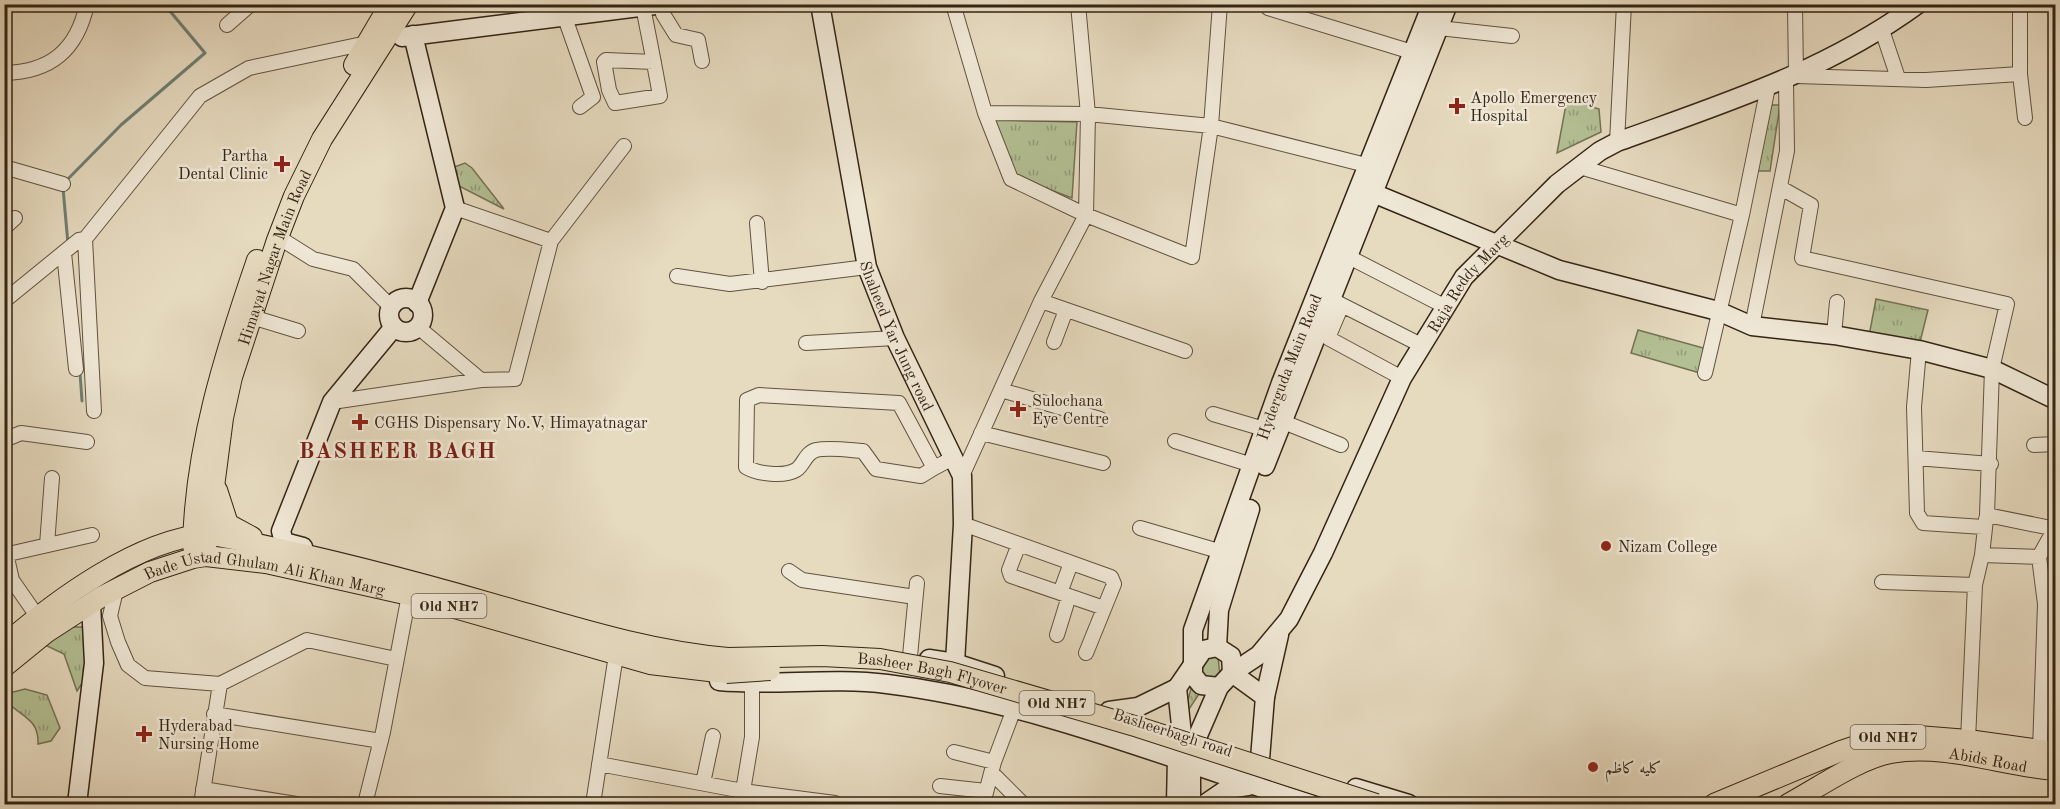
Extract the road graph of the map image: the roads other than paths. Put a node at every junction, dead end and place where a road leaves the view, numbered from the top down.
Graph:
1 (87, 4) edge
2 (251, 4) edge
3 (390, 4) edge
4 (408, 4) edge
5 (820, 4) edge
6 (953, 4) edge
7 (1078, 4) edge
8 (1220, 4) edge
9 (1432, 4) edge
10 (1448, 4) edge
11 (1624, 4) edge
12 (1795, 4) edge
13 (1918, 4) edge
14 (2020, 4) edge
15 (662, 5) edge
16 (643, 7) junction
17 (1268, 8) dead end
18 (565, 18) junction
19 (227, 25) dead end
20 (1439, 28) junction
21 (1882, 30) junction
22 (413, 35) junction
23 (1512, 36) dead end
24 (377, 42) junction
25 (1412, 52) junction
26 (702, 61) dead end
27 (654, 62) junction
28 (4, 73) edge
29 (2020, 75) junction
30 (1791, 78) junction
31 (1898, 78) junction
32 (1768, 87) junction
33 (580, 107) dead end
34 (985, 113) junction
35 (1089, 114) junction
36 (2025, 118) dead end
37 (1211, 126) junction
38 (1617, 142) junction
39 (624, 146) dead end
40 (1366, 165) junction
41 (4, 167) edge
42 (1580, 167) junction
43 (63, 184) dead end
44 (1781, 188) junction
45 (1372, 193) junction
46 (455, 208) junction
47 (1742, 214) junction
48 (1086, 216) junction
49 (15, 218) dead end
50 (757, 223) dead end
51 (4, 228) edge
52 (278, 237) junction
53 (82, 239) junction
54 (551, 241) junction
55 (1498, 245) junction
56 (64, 253) junction
57 (1347, 256) junction
58 (867, 267) junction
59 (677, 276) dead end
60 (762, 282) junction
61 (4, 301) edge
62 (1041, 301) junction
63 (1336, 302) junction
64 (1838, 302) dead end
65 (417, 303) junction
66 (391, 307) junction
67 (1446, 307) junction
68 (1066, 310) junction
69 (1718, 311) junction
70 (252, 317) junction
71 (1752, 326) junction
72 (394, 327) junction
73 (418, 327) junction
74 (298, 331) dead end
75 (1834, 335) junction
76 (895, 338) junction
77 (1054, 342) dead end
78 (806, 343) dead end
79 (1421, 345) junction
80 (1919, 350) junction
81 (1185, 351) dead end
82 (76, 369) dead end
83 (1992, 369) junction
84 (1705, 373) dead end
85 (1402, 378) junction
86 (481, 381) junction
87 (1001, 390) junction
88 (2055, 400) edge
89 (332, 402) junction
90 (94, 411) dead end
91 (1213, 414) dead end
92 (1100, 419) dead end
93 (1281, 421) junction
94 (1264, 429) junction
95 (981, 433) junction
96 (4, 440) edge
97 (1175, 441) dead end
98 (87, 442) dead end
99 (2055, 444) edge
100 (1341, 445) dead end
101 (2034, 445) dead end
102 (953, 458) junction
103 (1916, 458) junction
104 (1103, 463) dead end
105 (1991, 464) junction
106 (1252, 465) junction
107 (934, 468) junction
108 (962, 476) junction
109 (52, 478) dead end
110 (214, 481) junction
111 (195, 498) junction
112 (1985, 521) junction
113 (963, 524) junction
114 (1140, 528) dead end
115 (2055, 529) edge
116 (92, 535) dead end
117 (200, 535) junction
118 (2055, 537) edge
119 (166, 544) junction
120 (1019, 544) junction
121 (47, 545) junction
122 (272, 547) junction
123 (1222, 552) junction
124 (5, 553) edge
125 (1982, 555) junction
126 (316, 556) junction
127 (199, 557) junction
128 (2039, 557) junction
129 (1071, 563) junction
130 (789, 571) dead end
131 (8, 580) edge
132 (1882, 582) dead end
133 (1975, 585) junction
134 (116, 590) junction
135 (2049, 592) edge
136 (409, 595) junction
137 (1065, 595) junction
138 (91, 604) junction
139 (1104, 608) junction
140 (37, 616) junction
141 (1279, 633) junction
142 (1057, 635) dead end
143 (4, 645) edge
144 (1217, 647) junction
145 (1086, 653) dead end
146 (616, 655) junction
147 (910, 656) junction
148 (396, 659) junction
149 (687, 661) junction
150 (955, 663) junction
151 (1192, 664) junction
152 (727, 666) junction
153 (4, 667) edge
154 (1226, 680) junction
155 (752, 682) junction
156 (220, 684) junction
157 (1177, 688) junction
158 (1265, 697) junction
159 (1014, 709) junction
160 (1109, 711) junction
161 (214, 714) junction
162 (713, 736) dead end
163 (1189, 738) junction
164 (1968, 740) junction
165 (381, 741) junction
166 (2048, 751) edge
167 (954, 752) dead end
168 (1260, 759) junction
169 (1184, 761) junction
170 (599, 764) junction
171 (993, 767) junction
172 (2055, 770) edge
173 (703, 783) junction
174 (940, 786) dead end
175 (1252, 786) junction
176 (203, 789) junction
177 (743, 791) junction
178 (985, 798) edge
179 (1724, 802) edge
180 (835, 803) dead end
181 (77, 804) edge
182 (201, 804) edge
183 (296, 804) edge
184 (365, 804) edge
185 (593, 804) edge
186 (1023, 804) edge
187 (1176, 804) edge
188 (1191, 804) edge
189 (1204, 804) edge
190 (1311, 804) edge
191 (1343, 804) edge
192 (1376, 804) edge
193 (1409, 804) edge
194 (1788, 804) edge

1 - 28 street
2 - 19 street
3 - 24 main road
4 - 24 main road, Himayat Nagar Main Road
5 - 58 street, Shaheed Yar Jung road
6 - 34 street
7 - 35 street
8 - 37 street
9 - 25 street, Hyderguda Main Road
10 - 20 street, Hyderguda Main Road
11 - 38 street
12 - 30 street
13 - 21 street, Raja Reddy Marg
14 - 29 street
15 - 16 street
15 - 26 street
16 - 18 street
16 - 27 street
17 - 25 street
18 - 22 street
18 - 33 street
20 - 23 street
20 - 45 street, Hyderguda Main Road
21 - 30 street, Raja Reddy Marg
21 - 31 street
22 - 24 street
22 - 46 street
24 - 52 main road, Himayat Nagar Main Road
24 - 53 street
24 - 111 main road
25 - 40 street, Hyderguda Main Road
27 - 27 street
29 - 31 street
29 - 36 street
30 - 31 street
30 - 32 street, Raja Reddy Marg
30 - 44 street
32 - 38 street, Raja Reddy Marg
32 - 47 street
34 - 35 street
34 - 48 street
35 - 37 street
35 - 48 street
37 - 40 street
37 - 48 street
38 - 42 street, Raja Reddy Marg
39 - 54 street
40 - 94 street, Hyderguda Main Road
41 - 43 street
42 - 47 street
42 - 55 street, Raja Reddy Marg
44 - 71 street
44 - 83 street
45 - 55 street
45 - 57 street, Hyderguda Main Road
46 - 54 street
46 - 65 street
47 - 69 street
48 - 62 street
49 - 51 street
50 - 60 street
52 - 66 street
52 - 70 main road, Himayat Nagar Main Road
53 - 56 street
53 - 90 street
54 - 86 street
55 - 67 street, Raja Reddy Marg
55 - 69 street
56 - 61 street
56 - 82 street
57 - 63 street, Hyderguda Main Road
57 - 67 street
58 - 60 street
58 - 76 street, Shaheed Yar Jung road
59 - 60 street
62 - 68 street
62 - 87 street
63 - 79 street
63 - 85 street
63 - 93 street, Hyderguda Main Road
64 - 75 street
65 - 66 street
65 - 73 street
66 - 72 street
67 - 79 street, Raja Reddy Marg
68 - 77 street
68 - 81 street
69 - 71 street
69 - 84 street
70 - 74 street
70 - 110 main road, Himayat Nagar Main Road
71 - 75 street
72 - 73 street
72 - 89 street
73 - 86 street
75 - 80 street
76 - 78 street
76 - 102 street, Shaheed Yar Jung road
79 - 85 street, Raja Reddy Marg
80 - 83 street
80 - 103 street
83 - 88 street
83 - 105 street
85 - 141 street, Raja Reddy Marg
86 - 89 street
87 - 92 street
87 - 95 street
89 - 126 street
91 - 94 street
93 - 100 street
93 - 144 street, Hyderguda Main Road
94 - 106 street, Hyderguda Main Road
95 - 104 street
95 - 108 street
96 - 98 street
97 - 106 street
99 - 101 street
102 - 107 street
102 - 108 street, Shaheed Yar Jung road
103 - 105 street
103 - 112 street
105 - 112 street
106 - 123 street, Hyderguda Main Road
107 - 107 street
108 - 113 street, Shaheed Yar Jung road
109 - 121 street
110 - 117 main road, Himayat Nagar Main Road
110 - 122 main road
111 - 117 main road
111 - 119 main road
112 - 115 street
112 - 125 street
113 - 120 street
113 - 150 street, Shaheed Yar Jung road
114 - 123 street
116 - 121 street
117 - 119 main road, Bade Ustad Ghulam Ali Khan Marg / Old NH7
117 - 122 main road, Bade Ustad Ghulam Ali Khan Marg / Old NH7
117 - 127 main road
118 - 128 street
119 - 140 main road, Bade Ustad Ghulam Ali Khan Marg / Old NH7
120 - 129 street
120 - 137 street
121 - 124 street
122 - 126 main road, Bade Ustad Ghulam Ali Khan Marg / Old NH7
123 - 151 street, Hyderguda Main Road
124 - 131 street
125 - 128 street
125 - 133 street
126 - 149 main road, Bade Ustad Ghulam Ali Khan Marg / Old NH7
127 - 134 main road, Bade Ustad Ghulam Ali Khan Marg / Old NH7
127 - 136 main road, Bade Ustad Ghulam Ali Khan Marg / Old NH7
128 - 135 street
129 - 137 street
129 - 139 street
130 - 147 street
131 - 140 street
132 - 133 street
133 - 164 street
134 - 138 main road, Bade Ustad Ghulam Ali Khan Marg / Old NH7
134 - 156 street
135 - 166 street
136 - 146 main road, Bade Ustad Ghulam Ali Khan Marg / Old NH7
136 - 148 street
137 - 139 street
137 - 142 street
138 - 153 main road, Bade Ustad Ghulam Ali Khan Marg / Old NH7
138 - 181 street
139 - 145 street
140 - 143 main road, Bade Ustad Ghulam Ali Khan Marg / Old NH7
141 - 154 street, Raja Reddy Marg
141 - 158 street
144 - 151 street
144 - 154 street
146 - 149 main road, Bade Ustad Ghulam Ali Khan Marg / Old NH7
146 - 170 street
147 - 149 street, Basheerbagh road
147 - 150 street, Basheerbagh road
148 - 156 street
148 - 165 street
149 - 152 main road, Basheer Bagh Flyover / Old NH7
149 - 155 street, Basheerbagh road
150 - 160 street, Basheerbagh road
151 - 154 street
151 - 157 street
152 - 191 main road, Basheer Bagh Flyover / Old NH7, bridge
152 - 192 main road, Basheer Bagh Flyover / Old NH7, bridge
154 - 158 street
154 - 163 street
155 - 159 street, Basheerbagh road
155 - 177 street
156 - 161 street
157 - 160 street
157 - 163 street
158 - 168 street
159 - 169 street, Basheerbagh road
159 - 171 street
160 - 163 street, Basheerbagh road
161 - 165 street
161 - 176 street
162 - 173 street
163 - 168 street, Basheerbagh road
163 - 169 street
164 - 166 main road, Old NH7
164 - 179 main road, Old NH7
165 - 184 street
167 - 171 street
168 - 175 street
168 - 193 street, Basheerbagh road
169 - 175 street, Basheerbagh road
169 - 187 street
169 - 188 street
170 - 173 street
170 - 185 street
171 - 178 street
171 - 186 street
172 - 194 main road, Abids Road / Old NH7
173 - 177 street
174 - 178 street
175 - 189 street
175 - 190 street, Basheerbagh road
176 - 182 street
176 - 183 street
177 - 180 street

